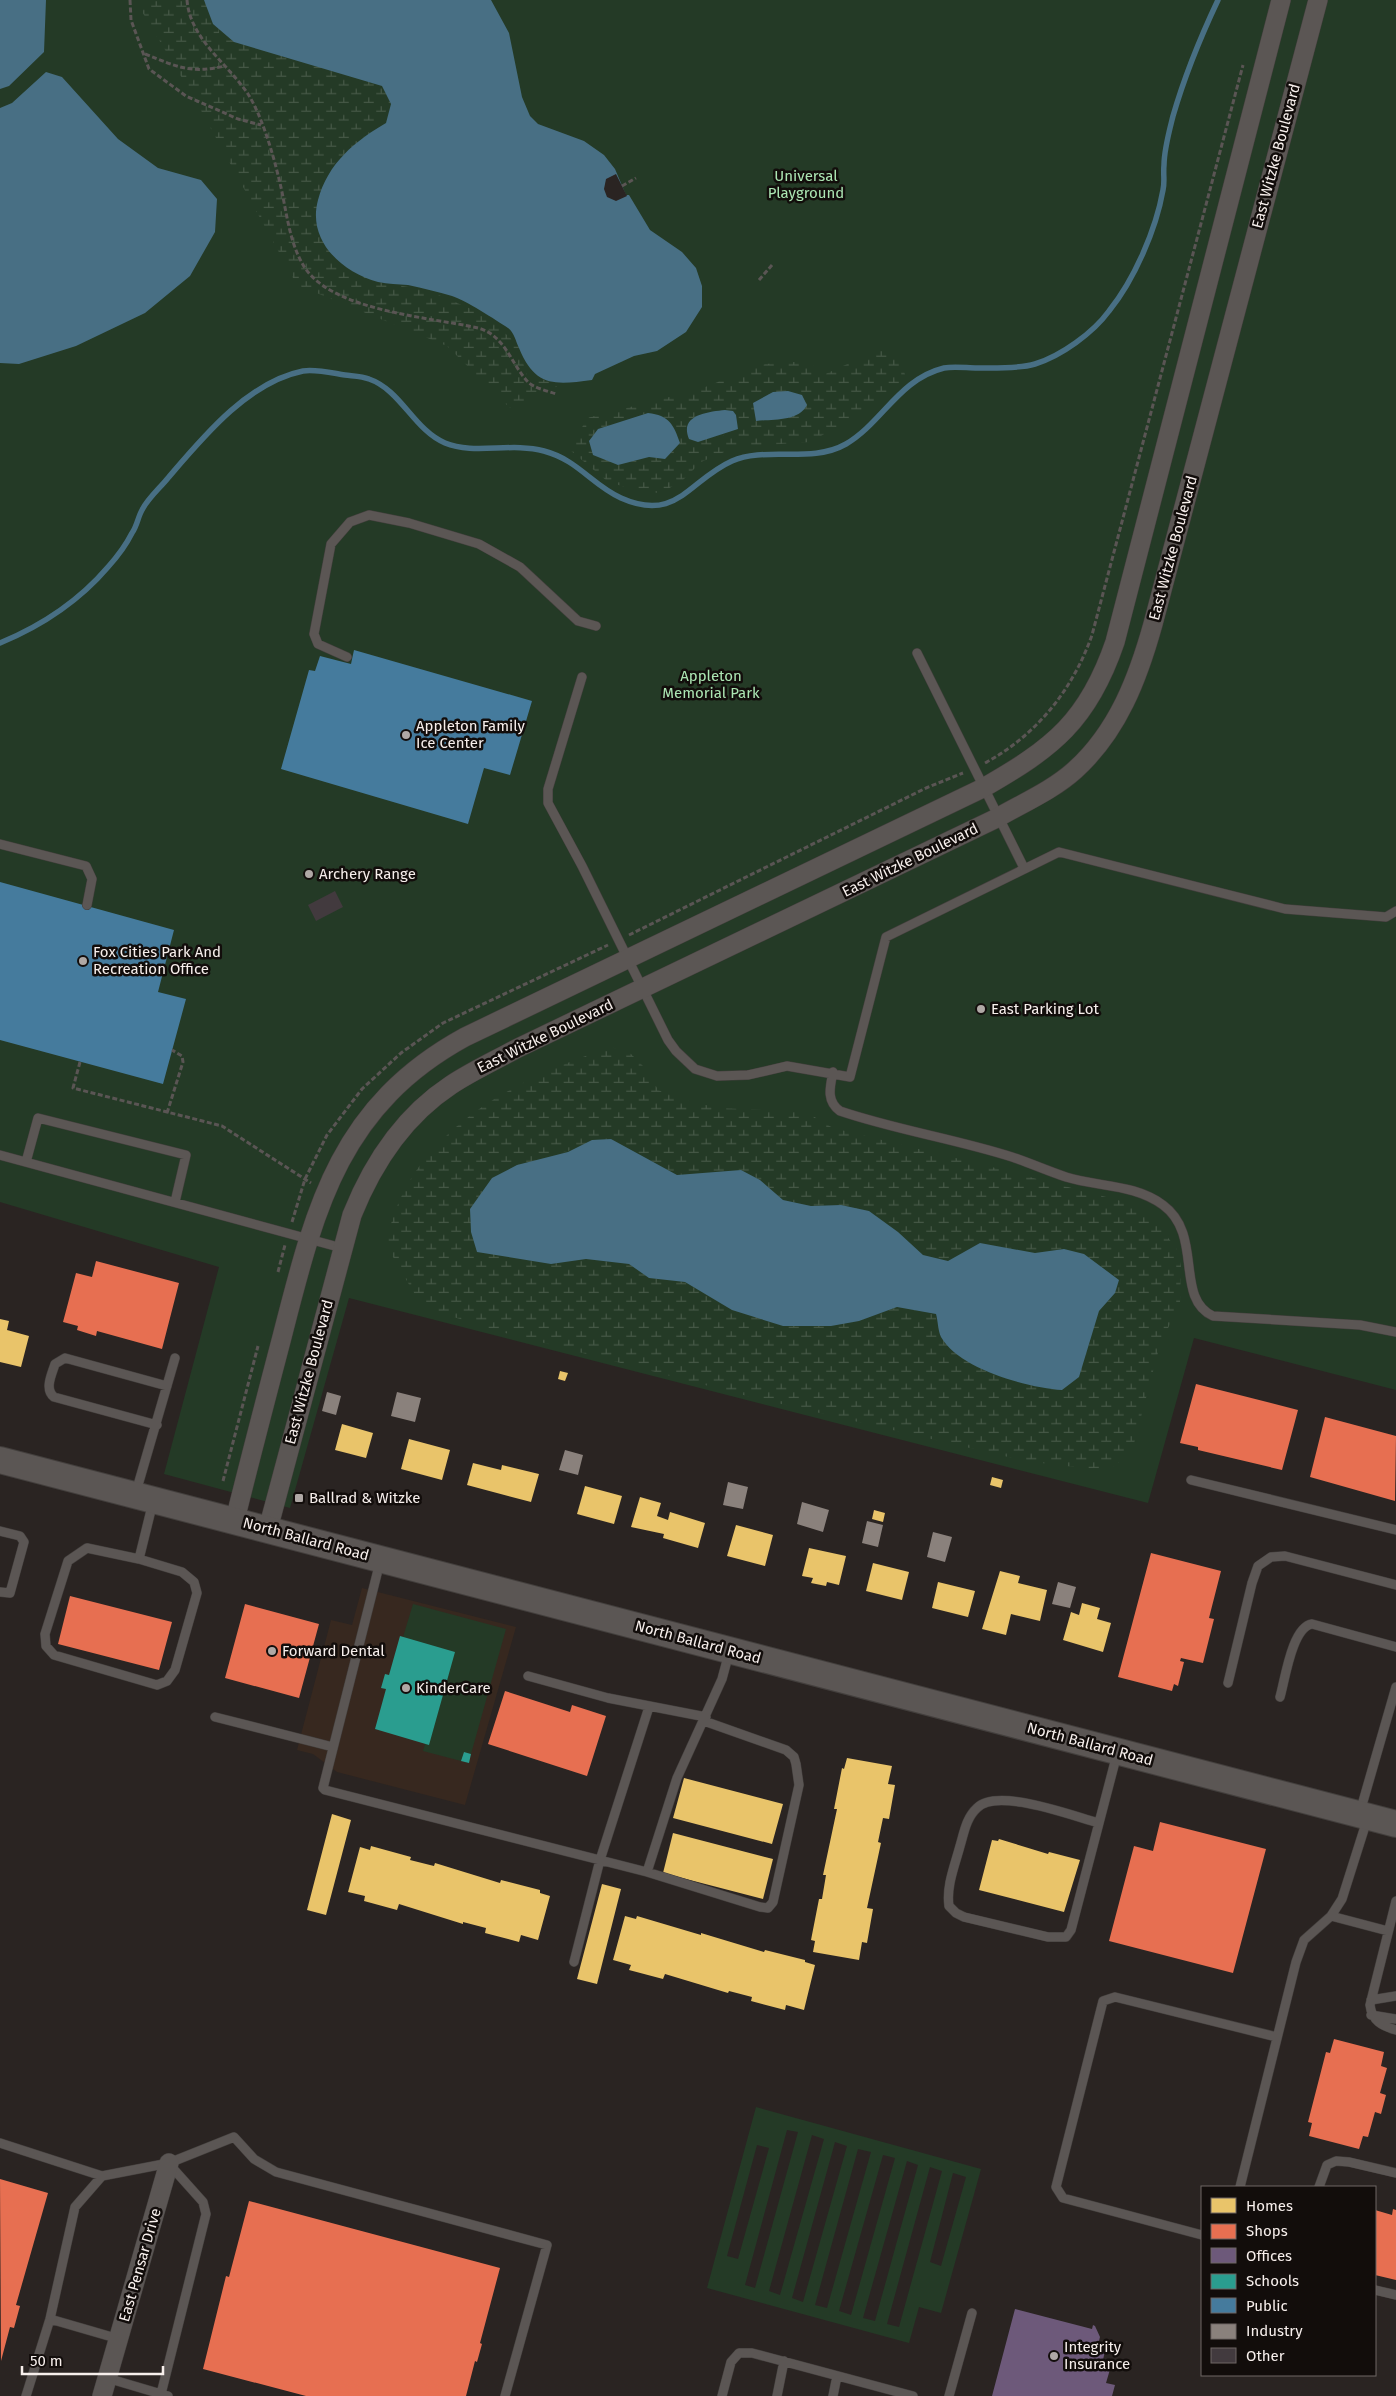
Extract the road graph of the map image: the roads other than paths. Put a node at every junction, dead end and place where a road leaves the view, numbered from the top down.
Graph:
1 (1281, 0) edge
2 (1318, 0) edge
3 (596, 626) dead end
4 (917, 653) dead end
5 (347, 657) dead end
6 (582, 677) dead end
7 (983, 788) junction
8 (997, 818) junction
9 (0, 844) edge
10 (1024, 868) junction
11 (87, 905) dead end
12 (1396, 911) edge
13 (627, 959) junction
14 (642, 989) junction
15 (833, 1072) junction
16 (0, 1155) edge
17 (26, 1162) junction
18 (175, 1202) junction
19 (308, 1238) junction
20 (342, 1248) junction
21 (1396, 1332) edge
22 (176, 1358) dead end
23 (168, 1386) junction
24 (157, 1425) junction
25 (0, 1460) edge
26 (1191, 1480) dead end
27 (145, 1497) junction
28 (235, 1520) junction
29 (268, 1529) junction
30 (1396, 1530) edge
31 (0, 1531) edge
32 (139, 1558) junction
33 (382, 1559) junction
34 (1396, 1585) edge
35 (0, 1592) edge
36 (1396, 1647) edge
37 (730, 1650) junction
38 (528, 1676) dead end
39 (1228, 1683) dead end
40 (1396, 1687) edge
41 (1280, 1697) dead end
42 (649, 1707) junction
43 (215, 1717) dead end
44 (705, 1719) junction
45 (1386, 1723) junction
46 (1396, 1725) edge
47 (333, 1747) junction
48 (1118, 1751) junction
49 (1364, 1815) junction
50 (1099, 1823) junction
51 (1396, 1824) edge
52 (600, 1860) junction
53 (647, 1872) junction
54 (1396, 1902) edge
55 (1331, 1916) junction
56 (1388, 1931) junction
57 (574, 1962) dead end
58 (1396, 1996) edge
59 (1371, 2000) junction
60 (1372, 2015) junction
61 (1396, 2019) edge
62 (1396, 2030) edge
63 (1277, 2037) junction
64 (0, 2143) edge
65 (169, 2163) junction
66 (1395, 2170) edge
67 (102, 2176) junction
68 (1240, 2186) edge
69 (1319, 2186) edge
70 (1201, 2235) edge
71 (1376, 2290) edge
72 (1396, 2295) edge
73 (972, 2313) dead end
74 (50, 2319) junction
75 (119, 2339) junction
76 (784, 2361) junction
77 (837, 2376) junction
78 (107, 2378) junction
79 (888, 2393) edge
80 (165, 2395) edge
81 (26, 2396) edge
82 (102, 2396) edge
83 (505, 2396) edge
84 (722, 2396) edge
85 (777, 2396) edge
86 (833, 2396) edge
87 (913, 2396) edge
88 (949, 2396) edge

1 - 7 street
2 - 8 street, East Witzke Boulevard
3 - 5 lane
4 - 7 lane
6 - 13 lane
7 - 8 lane
7 - 13 street
8 - 10 lane
8 - 14 street, East Witzke Boulevard
9 - 11 lane
10 - 12 lane
10 - 15 lane
13 - 14 lane
13 - 19 street
14 - 15 lane
14 - 20 street, East Witzke Boulevard
15 - 21 lane
16 - 17 lane
17 - 18 lane
17 - 18 lane
18 - 19 lane
19 - 20 lane
19 - 28 street
20 - 29 street, East Witzke Boulevard
22 - 23 lane
23 - 24 lane
23 - 24 lane
24 - 27 lane
25 - 27 main road, North Ballard Road
26 - 30 lane
27 - 28 main road, North Ballard Road
27 - 32 lane
28 - 29 main road, North Ballard Road
29 - 33 main road, North Ballard Road
31 - 35 lane
32 - 32 lane
33 - 37 main road, North Ballard Road
33 - 47 lane
34 - 39 lane
36 - 41 lane
37 - 44 lane
37 - 48 main road, North Ballard Road
38 - 42 lane
40 - 45 lane
42 - 44 lane
42 - 52 lane
43 - 47 lane
44 - 53 lane
44 - 53 lane
45 - 46 lane
45 - 49 lane
47 - 52 lane
48 - 49 main road, North Ballard Road
48 - 50 lane
49 - 51 main road, North Ballard Road
49 - 55 lane
50 - 50 lane
52 - 53 lane
52 - 57 lane
54 - 56 lane
55 - 56 lane
55 - 63 lane
56 - 59 lane
58 - 59 lane
59 - 60 lane
60 - 61 lane
60 - 62 lane
63 - 68 lane
63 - 70 lane
64 - 67 lane
65 - 67 lane
65 - 75 street, East Pensar Drive
65 - 80 lane
65 - 83 lane
66 - 69 lane
67 - 74 lane
71 - 72 lane
73 - 88 lane
74 - 75 lane
74 - 81 lane
75 - 78 street, East Pensar Drive
76 - 77 lane
76 - 84 lane
76 - 85 lane
77 - 79 lane
77 - 86 lane
78 - 80 lane
78 - 82 street, East Pensar Drive
79 - 87 lane

